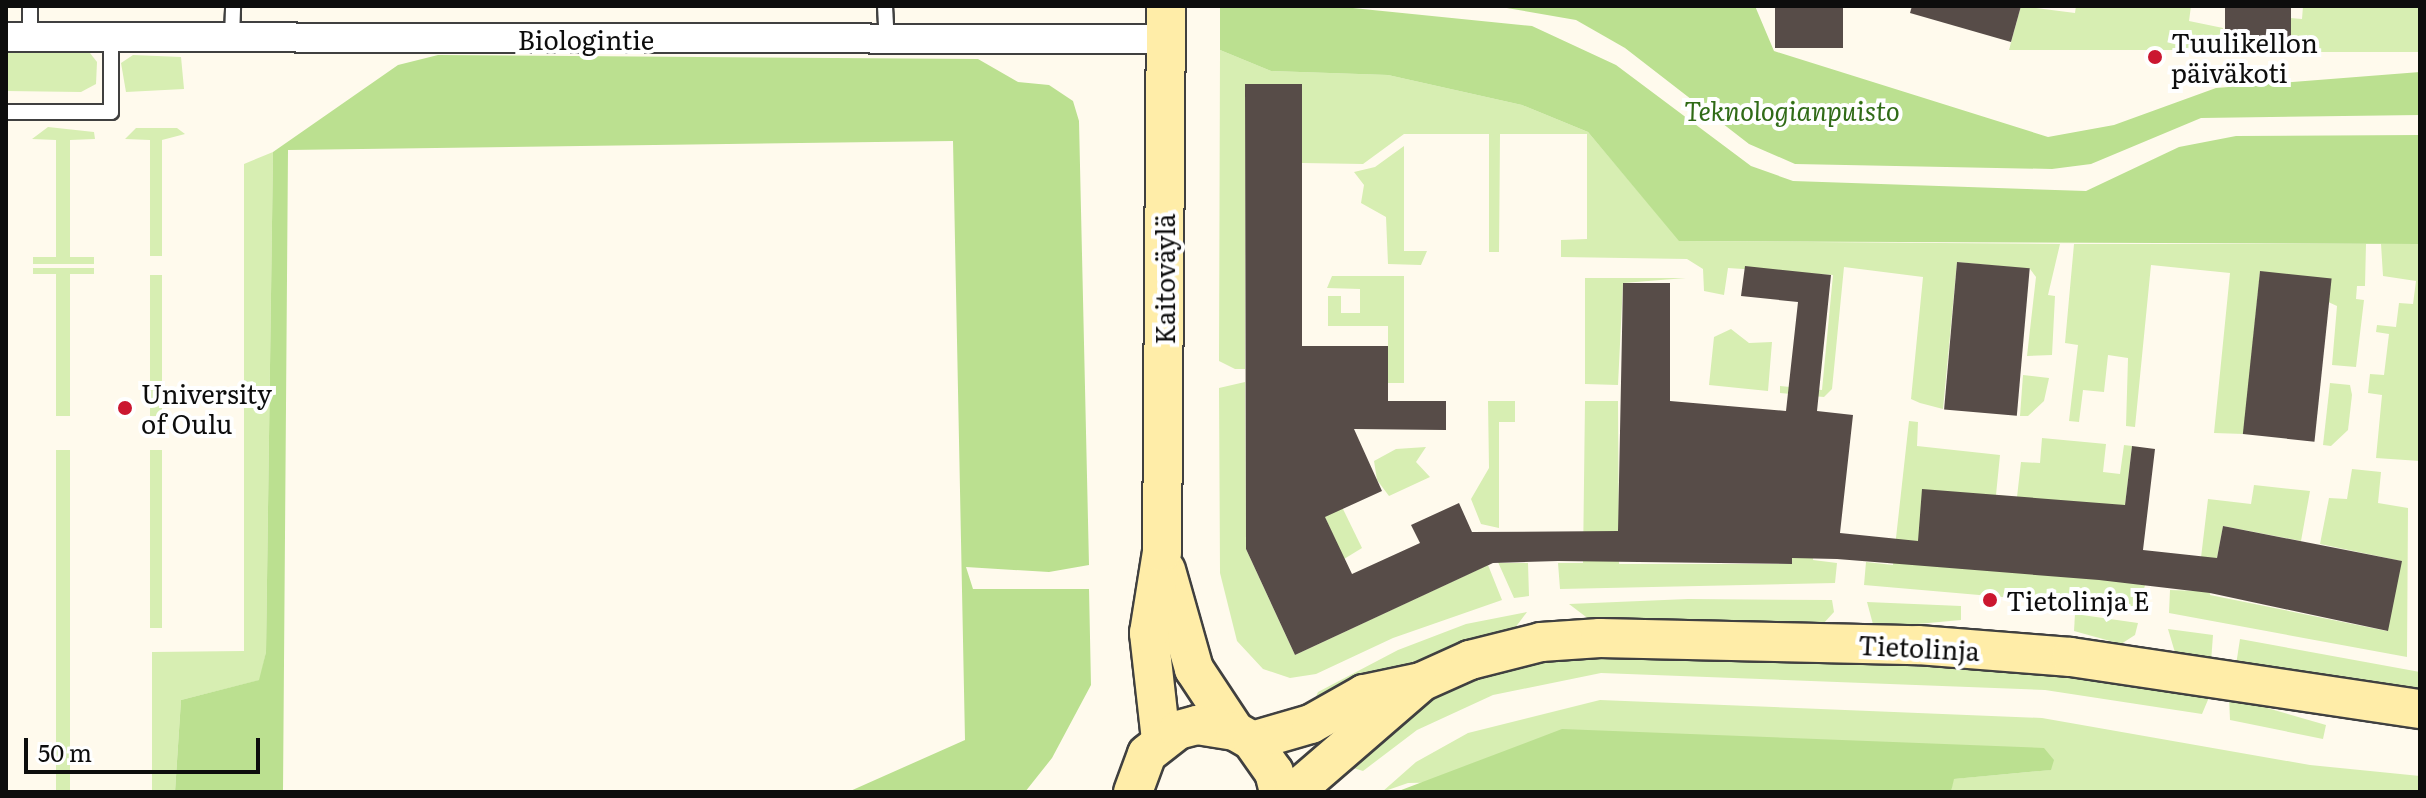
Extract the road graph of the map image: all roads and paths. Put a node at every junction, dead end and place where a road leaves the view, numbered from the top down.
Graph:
1 (30, 6) edge
2 (233, 6) edge
3 (885, 6) edge
4 (1166, 22) edge
5 (18, 38) edge
6 (111, 38) junction
7 (232, 38) junction
8 (887, 39) junction
9 (6, 112) edge
10 (1162, 552) junction
11 (1421, 682) junction
12 (2420, 709) edge
13 (1243, 736) junction
14 (1161, 740) junction
15 (1129, 785) edge
16 (1279, 792) edge
17 (1294, 792) edge

1 - 5 lane
2 - 7 lane
3 - 8 lane
4 - 8 street, Biologintie
4 - 10 street, Kaitoväylä
5 - 6 street, Biologintie
6 - 7 street, Biologintie
6 - 9 lane
7 - 8 street, Biologintie
10 - 13 street, Kaitoväylä
10 - 14 street, Kaitoväylä
11 - 12 street, Tietolinja
11 - 13 street, Tietolinja
11 - 17 street, Tietolinja
13 - 14 street
13 - 16 street, Kaitoväylä
14 - 15 street

